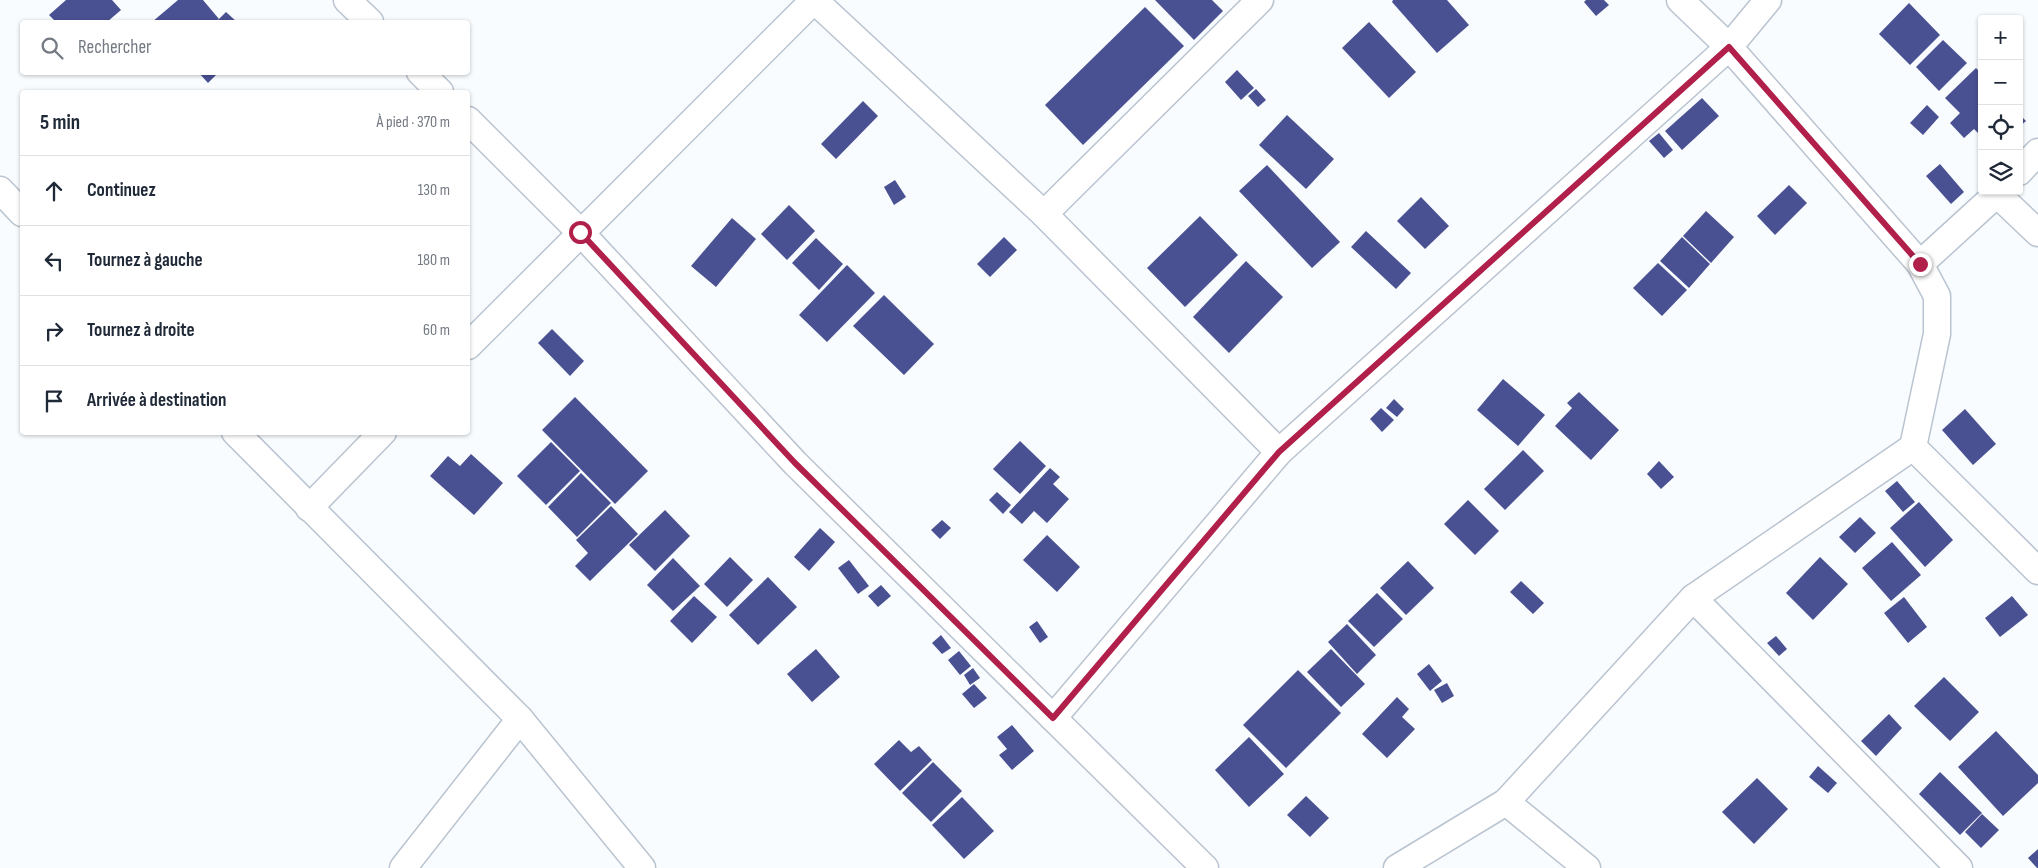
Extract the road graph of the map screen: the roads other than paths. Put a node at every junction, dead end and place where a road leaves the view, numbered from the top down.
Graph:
1 (347, 0) edge
2 (814, 0) edge
3 (1260, 0) edge
4 (1680, 0) edge
5 (1768, 0) edge
6 (368, 20) edge
7 (1729, 47) junction
8 (423, 75) edge
9 (438, 90) edge
10 (470, 122) edge
11 (2038, 152) edge
12 (2023, 168) edge
13 (0, 190) edge
14 (1996, 195) edge
15 (2000, 195) edge
16 (20, 211) edge
17 (1044, 214) junction
18 (580, 232) junction
19 (2038, 233) edge
20 (1920, 264) junction
21 (470, 344) edge
22 (238, 435) edge
23 (380, 435) edge
24 (1913, 447) junction
25 (1279, 452) junction
26 (309, 508) junction
27 (2038, 572) edge
28 (1693, 598) junction
29 (1053, 718) junction
30 (520, 719) junction
31 (1506, 802) junction
32 (403, 868) edge
33 (642, 868) edge
34 (1205, 868) edge
35 (1398, 868) edge
36 (1587, 868) edge
37 (1959, 868) edge

1 - 6 street
2 - 17 street
2 - 18 street
3 - 17 street
4 - 7 street
5 - 7 street
7 - 20 street
7 - 25 street
8 - 9 street
10 - 18 street
11 - 12 street
13 - 16 street
14 - 20 street
15 - 19 street
17 - 25 street
18 - 21 street
18 - 29 street
20 - 24 street
22 - 26 street
23 - 26 street
24 - 27 street
24 - 28 street
25 - 29 street
26 - 30 street
28 - 31 street
28 - 37 street
29 - 34 street
30 - 32 street
30 - 33 street
31 - 35 street
31 - 36 street

